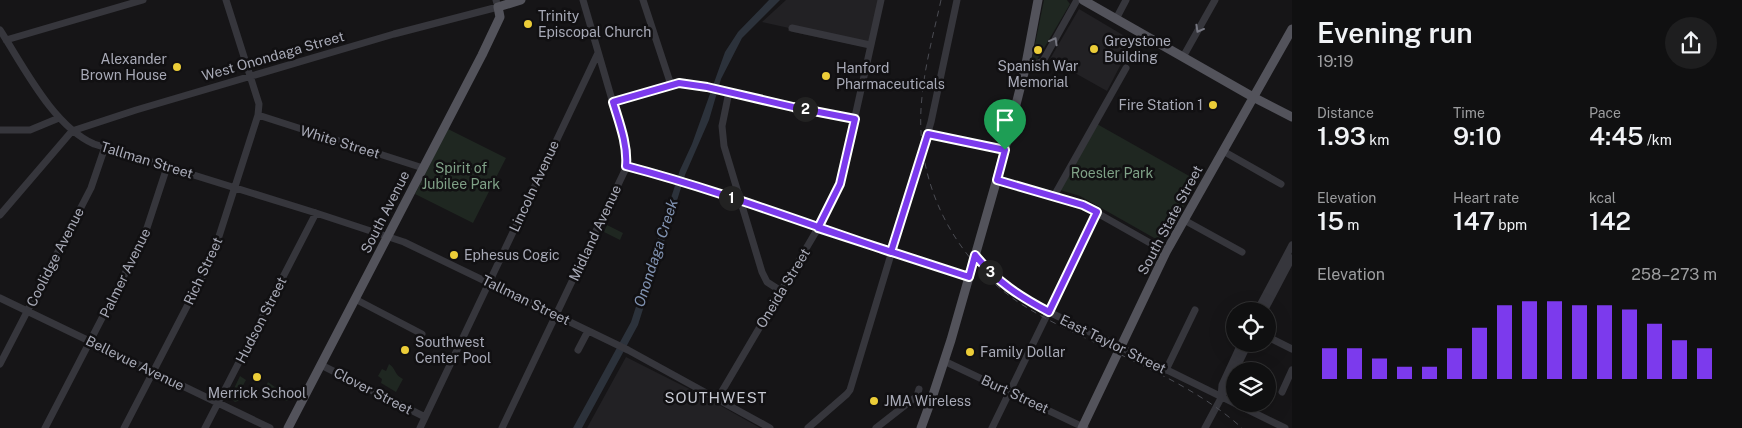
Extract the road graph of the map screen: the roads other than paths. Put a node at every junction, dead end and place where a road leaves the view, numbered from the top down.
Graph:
1 (140, 0) edge
2 (226, 0) edge
3 (522, 0) edge
4 (584, 0) edge
5 (643, 0) edge
6 (881, 0) edge
7 (957, 0) edge
8 (1038, 0) edge
9 (1077, 0) edge
10 (1083, 0) edge
11 (1126, 0) edge
12 (1215, 0) edge
13 (497, 3) edge
14 (1116, 19) junction
15 (792, 28) dead end
16 (1292, 29) edge
17 (0, 30) edge
18 (6, 40) junction
19 (870, 45) junction
20 (598, 53) junction
21 (1183, 57) junction
22 (1126, 68) dead end
23 (1025, 69) junction
24 (250, 77) junction
25 (671, 85) junction
26 (726, 91) junction
27 (1253, 97) junction
28 (613, 102) junction
29 (258, 116) junction
30 (1292, 117) edge
31 (59, 118) junction
32 (855, 119) junction
33 (0, 130) edge
34 (72, 131) junction
35 (928, 134) junction
36 (105, 147) junction
37 (1005, 150) junction
38 (1223, 151) junction
39 (167, 166) junction
40 (626, 166) junction
41 (423, 168) junction
42 (997, 180) junction
43 (1281, 184) dead end
44 (235, 188) junction
45 (1054, 196) junction
46 (741, 201) junction
47 (1097, 212) junction
48 (316, 213) junction
49 (0, 215) edge
50 (1184, 220) junction
51 (818, 228) junction
52 (388, 236) junction
53 (1292, 245) edge
54 (891, 252) junction
55 (1166, 252) junction
56 (1242, 252) dead end
57 (975, 255) junction
58 (1292, 258) edge
59 (1279, 274) junction
60 (969, 277) junction
61 (488, 282) junction
62 (781, 291) junction
63 (0, 298) edge
64 (355, 298) junction
65 (1262, 302) edge
66 (1268, 302) edge
67 (1195, 310) dead end
68 (27, 311) junction
69 (1049, 312) junction
70 (556, 315) junction
71 (588, 331) junction
72 (422, 334) dead end
73 (90, 341) junction
74 (1276, 341) edge
75 (1120, 348) junction
76 (1292, 348) edge
77 (578, 350) dead end
78 (1237, 352) edge
79 (944, 361) junction
80 (0, 364) edge
81 (321, 365) junction
82 (1166, 370) junction
83 (1292, 370) edge
84 (153, 372) junction
85 (919, 389) dead end
86 (1226, 390) edge
87 (1010, 392) junction
88 (1282, 392) dead end
89 (1221, 397) junction
90 (718, 398) junction
91 (218, 403) junction
92 (425, 417) junction
93 (45, 428) edge
94 (124, 428) edge
95 (205, 428) edge
96 (270, 428) edge
97 (288, 428) edge
98 (420, 428) edge
99 (502, 428) edge
100 (770, 428) edge
101 (808, 428) edge
102 (876, 428) edge
103 (921, 428) edge
104 (992, 428) edge
105 (1084, 428) edge
106 (1205, 428) edge
107 (1285, 428) edge

1 - 18 street
2 - 24 street, Rich Street
3 - 13 main road, West Onondaga Street
4 - 20 street, Midland Avenue
5 - 25 street
6 - 19 street, Oneida Street
7 - 35 street
8 - 23 main road
23 -> 9 street
10 - 14 main road
11 - 14 street
12 -> 21 street
13 - 24 street, West Onondaga Street
13 - 41 main road, South Avenue
14 - 21 main road
15 - 19 street
16 - 27 main road, South State Street
17 - 18 street
18 - 31 street
19 - 32 street, Oneida Street
20 - 28 street, Midland Avenue
20 - 61 street, Lincoln Avenue
21 - 27 main road
22 - 45 street
23 - 37 main road
24 - 29 street, Rich Street
24 - 34 street, West Onondaga Street
25 - 26 street
25 - 28 street
26 - 32 street
26 - 46 street
27 - 30 main road
27 - 38 main road, South State Street
28 - 40 street, Midland Avenue
29 - 41 street, White Street
29 - 44 street, Rich Street
31 - 33 street
31 - 34 street
32 - 51 street, Oneida Street
34 - 36 street, Tallman Street
34 - 49 street
35 - 37 street
35 - 54 street
36 - 39 street, Tallman Street
36 - 68 street, Coolidge Avenue
37 - 42 main road
38 - 43 street
38 - 50 main road, South State Street
39 - 44 street, Tallman Street
39 - 73 street, Palmer Avenue
40 - 46 street
40 - 70 street, Midland Avenue
41 - 52 main road, South Avenue
42 - 45 street
42 - 57 main road
44 - 48 street, Tallman Street
44 - 84 street, Rich Street
45 - 47 street
46 - 51 street
46 - 62 street
47 - 55 street
47 - 69 street
48 - 52 street, Tallman Street
48 - 91 street, Hudson Street
50 - 55 main road, South State Street
50 - 56 street
51 - 54 street
51 - 62 street, Oneida Street
52 - 61 street, Tallman Street
52 - 64 main road, South Avenue
53 - 59 street
54 - 60 street
54 - 101 street
55 - 75 main road, South State Street
57 - 60 main road
57 - 69 street, East Taylor Street
58 - 59 street
59 - 65 street
59 - 66 street
60 - 79 main road
61 - 70 street, Tallman Street
61 - 92 street, Lincoln Avenue
62 - 90 street, Oneida Street
63 - 68 street, Bellevue Avenue
64 - 72 street
64 - 81 main road, South Avenue
67 - 82 street
68 - 73 street, Bellevue Avenue
68 - 80 street, Coolidge Avenue
69 - 75 street, East Taylor Street
69 - 87 street
70 - 71 street, Tallman Street
70 - 99 street, Midland Avenue
71 - 77 street
71 - 90 street, Tallman Street
73 - 84 street, Bellevue Avenue
73 - 93 street, Palmer Avenue
74 - 76 street
75 - 82 street, East Taylor Street
75 - 105 main road, South State Street
78 - 89 street
79 - 87 street, Burt Street
79 - 103 main road
81 - 92 street, Clover Street
81 - 97 main road, South Avenue
82 - 89 street, East Taylor Street
83 - 88 street
84 - 91 street, Bellevue Avenue
84 - 94 street, Rich Street
85 - 102 street
86 - 89 street
87 - 104 street
87 - 105 street, Burt Street
89 - 106 street
89 - 107 street, East Taylor Street
90 - 100 street, Tallman Street
91 - 95 street, Hudson Street
91 - 96 street, Bellevue Avenue
92 - 98 street, Lincoln Avenue

